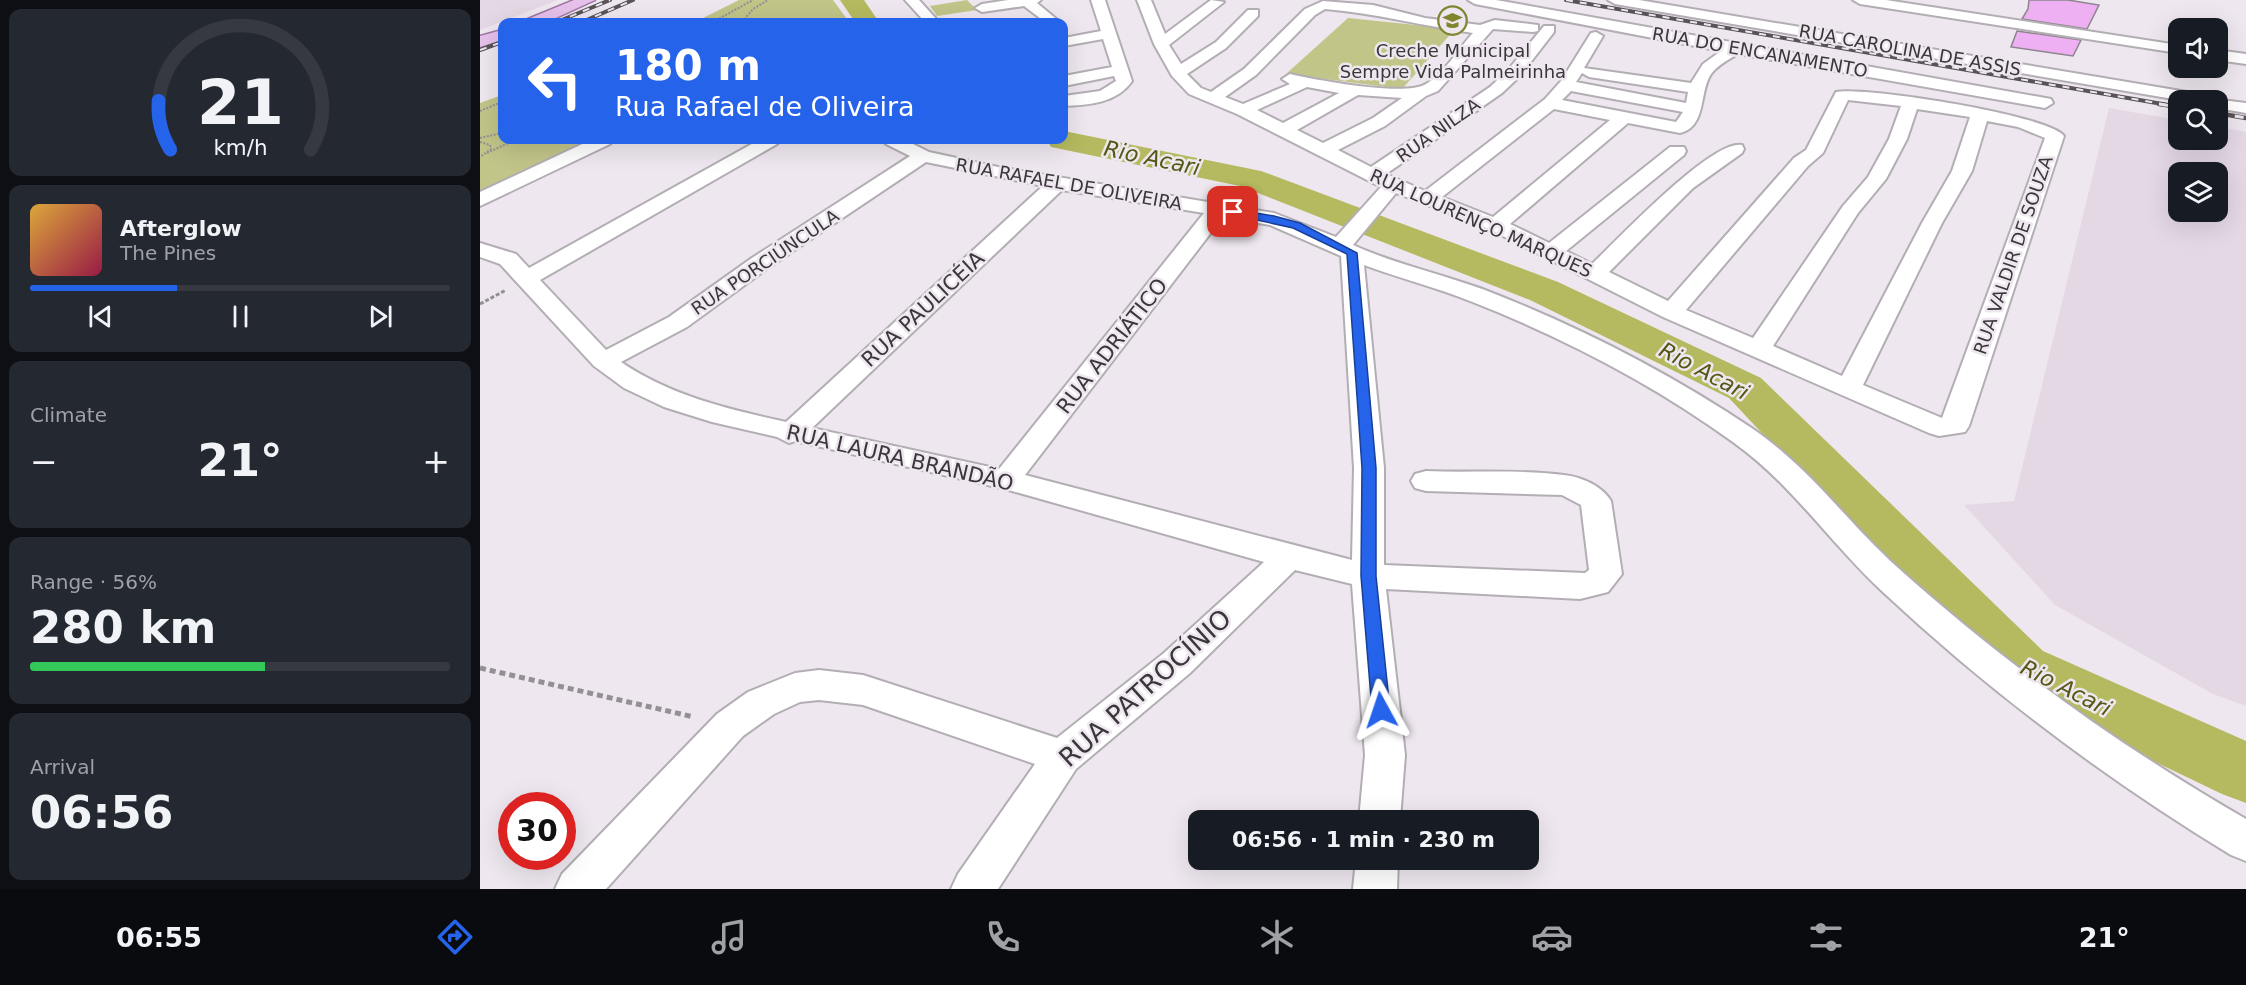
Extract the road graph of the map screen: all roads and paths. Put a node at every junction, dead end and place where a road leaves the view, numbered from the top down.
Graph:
1 (586, 0) edge
2 (753, 0) edge
3 (768, 0) edge
4 (1098, 0) edge
5 (1475, 0) edge
6 (1615, 0) edge
7 (933, 1) edge
8 (1030, 1) edge
9 (1868, 1) edge
10 (914, 2) edge
11 (1217, 2) dead end
12 (978, 4) edge
13 (1151, 6) edge
14 (1253, 13) dead end
15 (543, 18) edge
16 (720, 18) edge
17 (743, 18) edge
18 (928, 18) edge
19 (994, 18) edge
20 (1049, 18) edge
21 (1102, 25) junction
22 (1487, 27) junction
23 (1549, 29) junction
24 (498, 35) edge
25 (1596, 36) junction
26 (1835, 37) junction
27 (1068, 40) edge
28 (480, 42) edge
29 (1161, 44) junction
30 (2168, 47) edge
31 (1736, 49) junction
32 (1114, 52) junction
33 (1094, 56) dead end
34 (2228, 57) edge
35 (1719, 58) junction
36 (2246, 59) edge
37 (1575, 69) junction
38 (1120, 70) junction
39 (1178, 73) junction
40 (1068, 80) edge
41 (1566, 85) junction
42 (1356, 89) junction
43 (1699, 89) junction
44 (1420, 93) junction
45 (2168, 94) edge
46 (1212, 99) junction
47 (1068, 100) edge
48 (1911, 102) junction
49 (2045, 102) dead end
50 (1551, 103) junction
51 (498, 104) edge
52 (2228, 105) edge
53 (2246, 108) edge
54 (1692, 109) junction
55 (1243, 110) junction
56 (480, 111) edge
57 (1980, 114) junction
58 (1623, 118) junction
59 (1283, 130) junction
60 (498, 134) edge
61 (480, 140) edge
62 (506, 144) edge
63 (596, 144) edge
64 (764, 144) edge
65 (900, 144) edge
66 (1735, 149) dead end
67 (1322, 151) junction
68 (1677, 151) dead end
69 (487, 153) junction
70 (923, 156) junction
71 (480, 157) edge
72 (1372, 175) junction
73 (1057, 184) junction
74 (1388, 191) junction
75 (1428, 198) junction
76 (480, 200) edge
77 (1217, 211) junction
78 (1496, 225) junction
79 (1347, 246) junction
80 (480, 250) edge
81 (1551, 252) junction
82 (1595, 274) junction
83 (525, 279) junction
84 (480, 304) edge
85 (1671, 312) junction
86 (1757, 351) junction
87 (603, 361) junction
88 (1848, 390) junction
89 (1931, 424) joint
90 (789, 434) junction
91 (1006, 480) junction
92 (1426, 481) dead end
93 (1289, 558) junction
94 (1368, 576) junction
95 (480, 668) edge
96 (730, 725) junction
97 (1062, 757) junction
98 (1381, 810) edge
99 (2246, 841) edge
100 (1376, 870) edge
101 (577, 889) edge
102 (974, 889) edge
103 (1375, 889) edge

1 - 15 main road
2 - 16 path
3 - 17 path
4 - 21 street
5 - 31 street, RUA DO ENCANAMENTO
6 - 26 street, RUA CAROLINA DE ASSIS
7 - 10 street
8 - 12 street
8 - 20 street
9 - 26 street
9 - 30 street
10 - 18 street
11 - 29 street
12 - 19 street
13 - 29 street, RUA LOURENÇO MARQUES
14 - 39 street
21 - 27 street
21 - 32 street
22 - 23 street
22 - 44 street
22 - 46 street
23 - 25 street
23 - 72 street, RUA NILZA
24 - 28 main road
25 - 35 street
25 - 37 street
26 - 45 street, RUA CAROLINA DE ASSIS
29 - 39 street, RUA LOURENÇO MARQUES
31 - 35 street
31 - 49 street, RUA DO ENCANAMENTO
32 - 33 street
32 - 38 street
34 - 36 street
35 - 43 street
37 - 41 street
37 - 43 street
38 - 40 street
38 - 47 street
39 - 46 street, RUA LOURENÇO MARQUES
41 - 50 street
41 - 54 street
42 - 44 street
42 - 55 street
42 - 59 street
43 - 54 street
44 - 67 street
46 - 55 street, RUA LOURENÇO MARQUES
48 - 57 street, RUA VALDIR DE SOUZA
48 - 85 street, RUA VALDIR DE SOUZA
48 - 86 street
50 - 58 street
50 - 75 street
51 - 56 path
52 - 53 street
54 - 58 street
55 - 59 street, RUA LOURENÇO MARQUES
57 - 88 street
57 - 89 street, RUA VALDIR DE SOUZA
58 - 78 street
59 - 67 street, RUA LOURENÇO MARQUES
60 - 61 path
61 - 69 path
62 - 69 path
63 - 76 street
64 - 83 street
65 - 70 street, RUA RAFAEL DE OLIVEIRA
66 - 82 street
67 - 72 street, RUA LOURENÇO MARQUES
68 - 81 street
69 - 71 path
70 - 73 street, RUA RAFAEL DE OLIVEIRA
70 - 87 street, RUA PORCIÚNCULA
72 - 74 street, RUA LOURENÇO MARQUES
73 - 77 street, RUA RAFAEL DE OLIVEIRA
73 - 90 street, RUA PAULICÉIA
74 - 75 street, RUA LOURENÇO MARQUES
74 - 79 street
75 - 78 street, RUA LOURENÇO MARQUES
77 - 79 street, RUA RAFAEL DE OLIVEIRA
77 - 91 street, RUA ADRIÁTICO
78 - 81 street, RUA LOURENÇO MARQUES
79 - 94 street
79 - 99 street, RUA RAFAEL DE OLIVEIRA
80 - 83 street, RUA LAURA BRANDÃO
81 - 82 street, RUA LOURENÇO MARQUES
82 - 85 street, RUA LOURENÇO MARQUES
83 - 84 path
83 - 87 street, RUA LAURA BRANDÃO
85 - 86 street, RUA LOURENÇO MARQUES
86 - 88 street, RUA LOURENÇO MARQUES
87 - 90 street, RUA LAURA BRANDÃO
88 - 89 street, RUA LOURENÇO MARQUES
90 - 91 street, RUA LAURA BRANDÃO
91 - 93 street, RUA LAURA BRANDÃO
92 - 94 street, RUA LAURA BRANDÃO
93 - 94 street, RUA LAURA BRANDÃO
93 - 97 street, RUA PATROCÍNIO
94 - 98 street
95 - 96 path
96 - 97 street
96 - 101 street
97 - 102 street, RUA PATROCÍNIO
100 - 103 street

